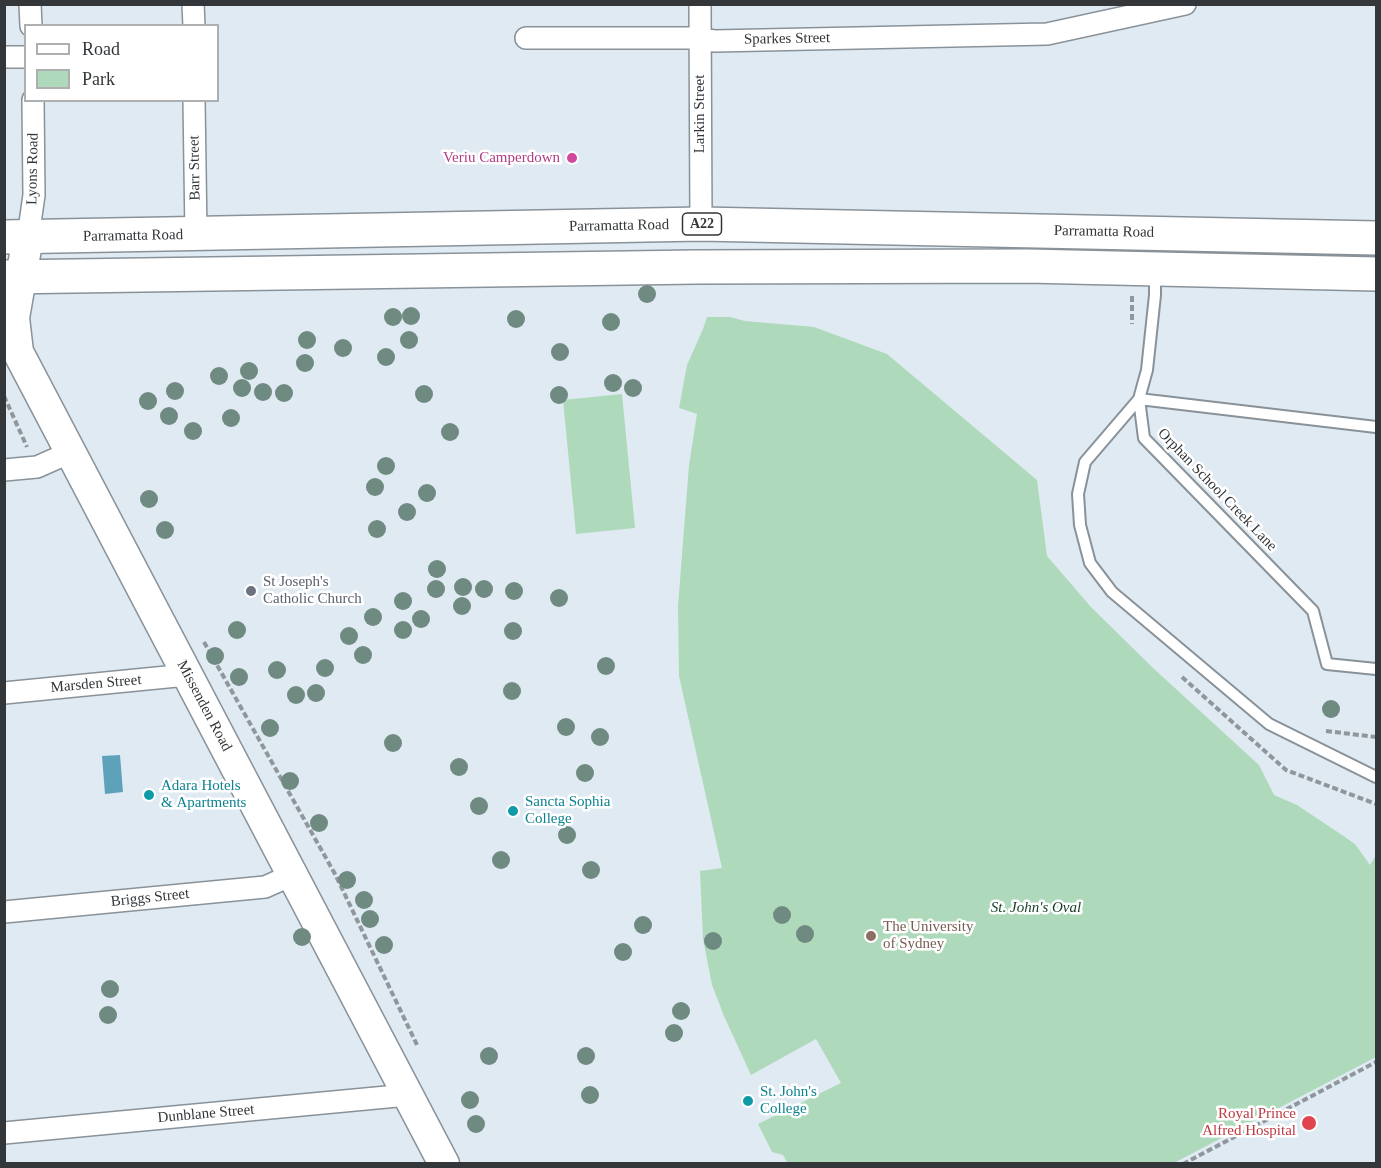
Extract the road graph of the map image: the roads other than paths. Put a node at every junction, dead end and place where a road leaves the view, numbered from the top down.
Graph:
1 (30, 4) edge
2 (193, 4) edge
3 (699, 4) edge
4 (1185, 4) edge
5 (31, 24) edge
6 (194, 24) edge
7 (526, 38) dead end
8 (700, 39) junction
9 (4, 57) edge
10 (24, 57) edge
11 (33, 102) edge
12 (194, 102) edge
13 (701, 224) junction
14 (196, 235) junction
15 (16, 237) edge
16 (1377, 238) edge
17 (1155, 269) junction
18 (1377, 274) edge
19 (13, 277) edge
20 (1139, 399) junction
21 (1377, 427) edge
22 (71, 452) junction
23 (4, 470) edge
24 (1377, 669) edge
25 (188, 675) junction
26 (4, 693) edge
27 (1377, 777) edge
28 (292, 875) junction
29 (4, 912) edge
30 (408, 1095) junction
31 (4, 1133) edge
32 (444, 1164) edge

1 - 5 street
2 - 6 street
3 - 8 street, Larkin Street
4 - 8 street, Sparkes Street
7 - 8 street, Sparkes Street
8 - 13 street, Larkin Street
9 - 10 street
11 - 15 street, Lyons Road
12 - 14 street, Barr Street
13 - 14 highway, Parramatta Road / A22
13 - 16 highway, Parramatta Road / A22
14 - 15 highway, Parramatta Road / A22
15 - 19 street, Missenden Road
17 - 18 highway
17 - 19 highway
17 - 20 lane, Orphan School Creek Lane
19 - 22 street, Missenden Road
20 - 21 lane
20 - 24 lane, Orphan School Creek Lane
20 - 27 lane
22 - 23 street
22 - 25 street, Missenden Road
25 - 26 street, Marsden Street
25 - 28 street, Missenden Road
28 - 29 street, Briggs Street
28 - 30 street, Missenden Road
30 - 31 street, Dunblane Street
30 - 32 street, Missenden Road

